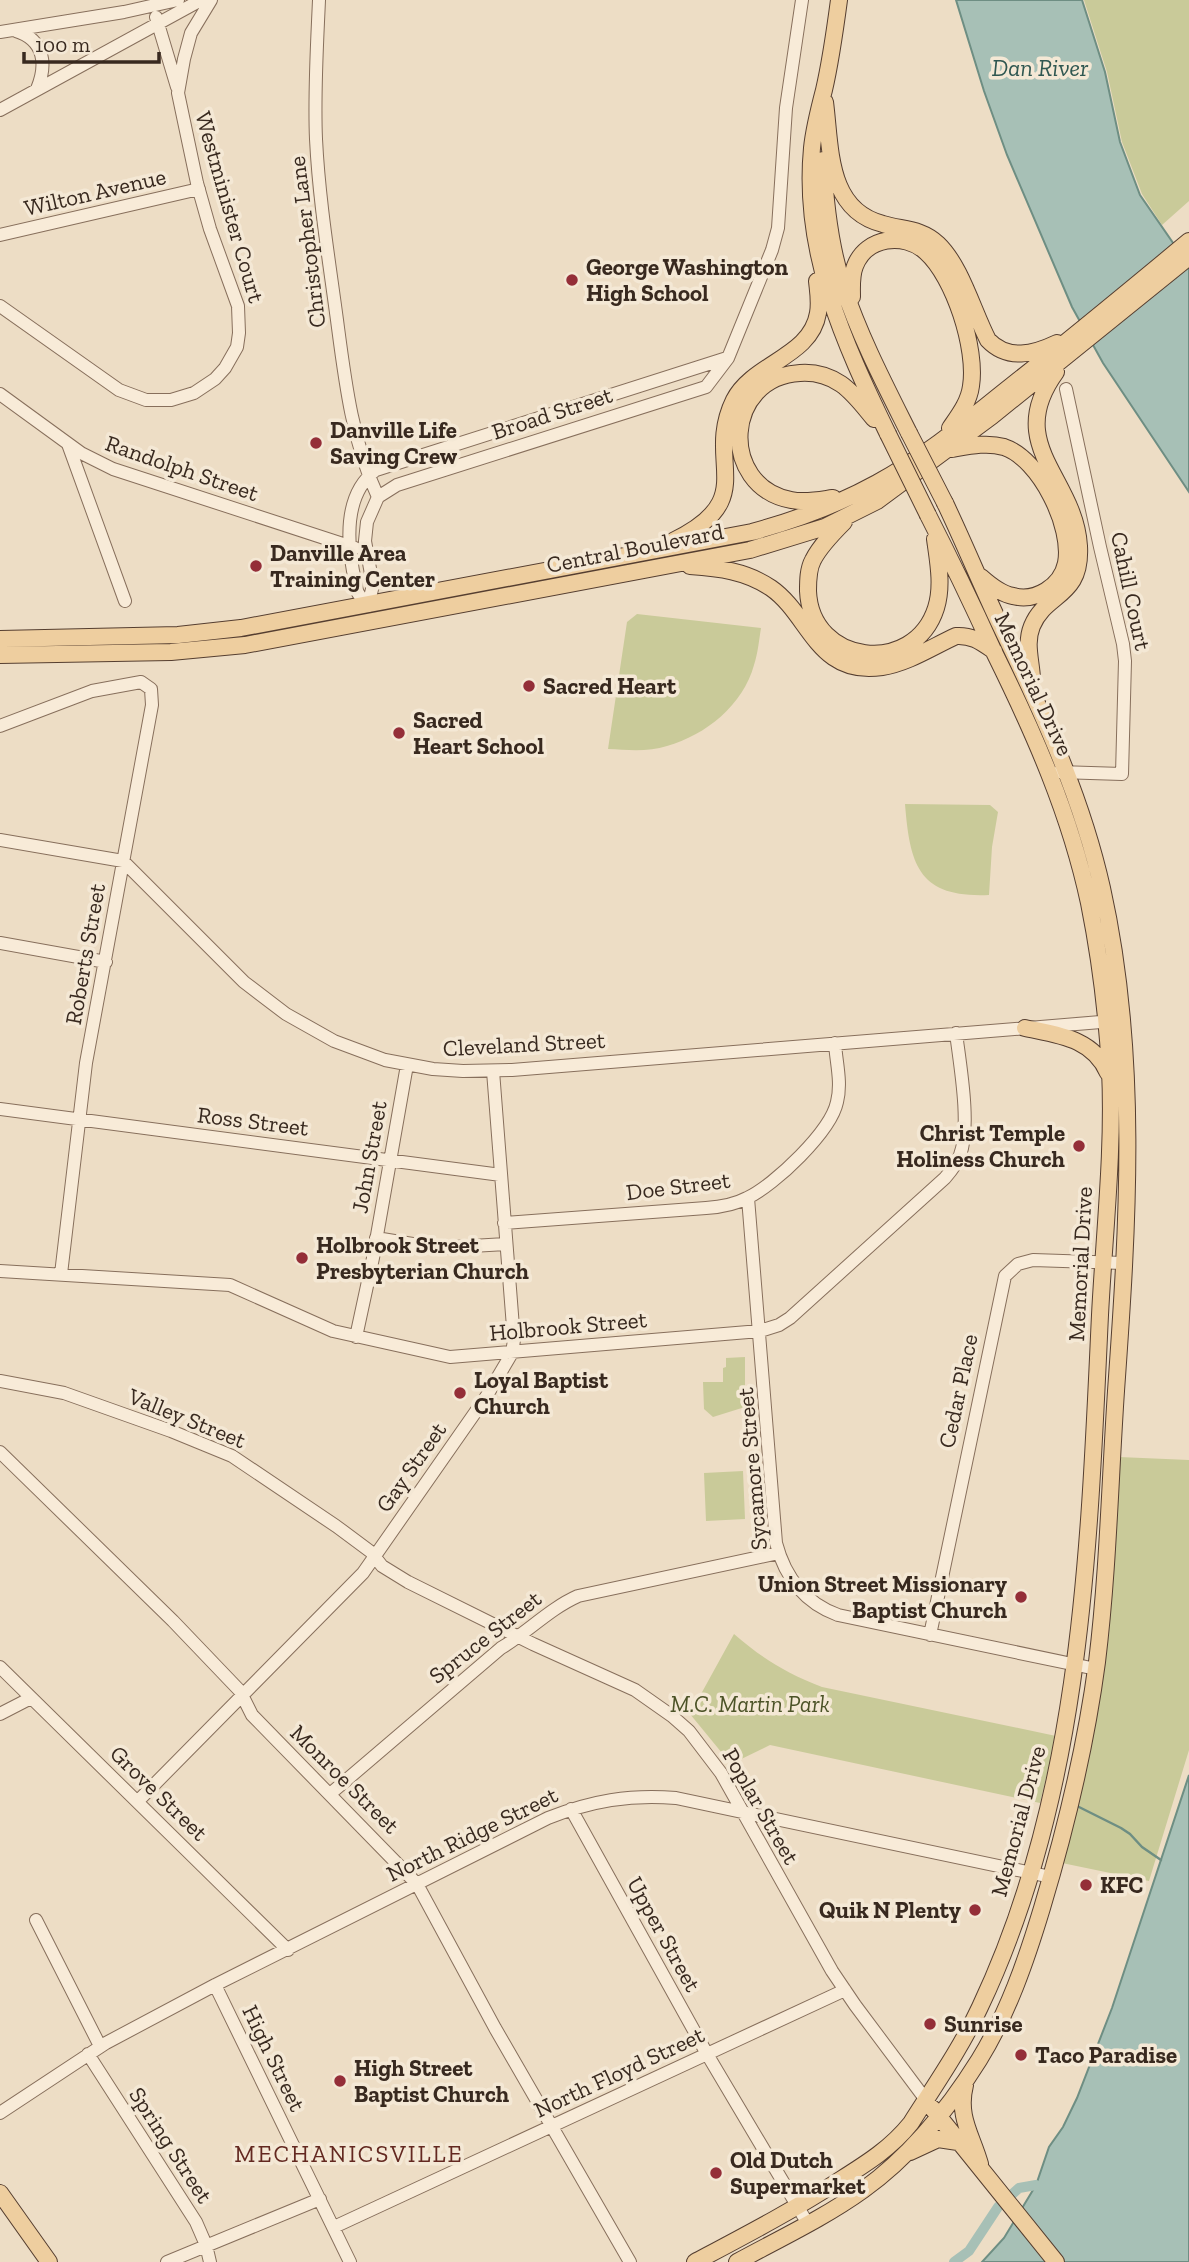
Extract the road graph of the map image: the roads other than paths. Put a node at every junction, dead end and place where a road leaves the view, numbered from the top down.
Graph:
1 (178, 0) edge
2 (201, 0) edge
3 (211, 0) edge
4 (319, 0) edge
5 (802, 0) edge
6 (839, 0) edge
7 (152, 7) junction
8 (158, 23) junction
9 (7, 31) edge
10 (37, 89) junction
11 (824, 91) junction
12 (178, 93) junction
13 (0, 110) edge
14 (199, 189) junction
15 (0, 235) edge
16 (815, 240) junction
17 (1189, 241) edge
18 (1189, 257) edge
19 (0, 306) edge
20 (852, 310) junction
21 (1081, 331) junction
22 (728, 358) junction
23 (1066, 359) junction
24 (1066, 389) dead end
25 (0, 394) edge
26 (888, 434) junction
27 (68, 443) junction
28 (945, 444) junction
29 (368, 475) junction
30 (853, 495) junction
31 (378, 497) junction
32 (855, 513) junction
33 (930, 521) junction
34 (349, 546) junction
35 (653, 551) junction
36 (366, 552) junction
37 (666, 565) junction
38 (979, 576) junction
39 (125, 601) dead end
40 (368, 606) junction
41 (0, 639) edge
42 (995, 652) junction
43 (0, 655) edge
44 (1031, 688) junction
45 (0, 726) edge
46 (1049, 772) junction
47 (1068, 773) junction
48 (0, 840) edge
49 (123, 861) junction
50 (0, 943) edge
51 (106, 962) junction
52 (1123, 1020) junction
53 (1106, 1021) junction
54 (1025, 1028) junction
55 (956, 1033) junction
56 (835, 1043) junction
57 (407, 1065) junction
58 (493, 1071) junction
59 (1110, 1079) junction
60 (0, 1109) edge
61 (79, 1119) junction
62 (389, 1160) junction
63 (501, 1175) junction
64 (748, 1198) junction
65 (504, 1223) junction
66 (376, 1238) junction
67 (506, 1244) junction
68 (1123, 1263) junction
69 (1103, 1264) junction
70 (0, 1271) edge
71 (61, 1274) junction
72 (760, 1331) junction
73 (356, 1338) junction
74 (512, 1353) junction
75 (0, 1381) edge
76 (0, 1452) edge
77 (779, 1553) junction
78 (375, 1557) junction
79 (930, 1635) junction
80 (519, 1637) junction
81 (1076, 1665) junction
82 (0, 1667) edge
83 (1096, 1669) junction
84 (243, 1695) junction
85 (31, 1698) junction
86 (0, 1714) edge
87 (330, 1794) junction
88 (138, 1801) junction
89 (570, 1809) junction
90 (740, 1810) junction
91 (1031, 1873) junction
92 (1051, 1877) junction
93 (417, 1884) junction
94 (36, 1920) dead end
95 (1006, 1941) junction
96 (1029, 1948) junction
97 (288, 1950) junction
98 (215, 1985) junction
99 (845, 1990) junction
100 (980, 2007) junction
101 (1003, 2016) junction
102 (100, 2046) junction
103 (88, 2054) junction
104 (706, 2054) junction
105 (967, 2078) junction
106 (926, 2100) junction
107 (0, 2113) edge
108 (937, 2116) junction
109 (552, 2126) junction
110 (958, 2142) junction
111 (899, 2159) junction
112 (983, 2171) junction
113 (0, 2193) edge
114 (320, 2199) junction
115 (797, 2206) junction
116 (808, 2224) junction
117 (334, 2227) junction
118 (206, 2245) junction
119 (49, 2262) edge
120 (167, 2262) edge
121 (210, 2262) edge
122 (351, 2262) edge
123 (630, 2262) edge
124 (695, 2262) edge
125 (737, 2262) edge
126 (1055, 2262) edge

1 - 7 street
2 - 8 street
3 - 12 street, Westminister Court
4 - 29 street, Christopher Lane
5 - 22 street, Broad Street
6 - 11 main road, Memorial Drive
7 - 8 street, Westminister Court
7 - 9 street
8 - 10 street
8 - 12 street, Westminister Court
9 - 10 street
10 - 13 street
11 - 16 main road, Memorial Drive
11 - 20 main road, Memorial Drive
11 - 21 main road
12 - 14 street, Westminister Court
14 - 15 street, Wilton Avenue
14 - 19 street, Westminister Court
16 - 26 main road, Memorial Drive
16 - 35 main road
17 - 21 main road, Central Boulevard
18 - 23 main road, Central Boulevard
20 - 28 main road
20 - 38 main road, Memorial Drive, bridge
21 - 28 main road, Central Boulevard
22 - 29 street, Broad Street
22 - 31 street, Broad Street
23 - 28 main road, Central Boulevard
23 - 44 main road
24 - 47 street, Cahill Court
25 - 27 street, Randolph Street
26 - 30 main road
26 - 33 main road, Memorial Drive, bridge
27 - 34 street, Randolph Street
27 - 39 street
28 - 30 main road, Central Boulevard
28 - 32 main road, Central Boulevard
28 - 38 main road
29 - 31 street, Christopher Lane
29 - 34 street
30 - 35 main road, Central Boulevard
31 - 36 street
32 - 33 main road
32 - 37 main road, Central Boulevard
33 - 42 main road, Memorial Drive
34 - 36 street, Randolph Street
34 - 40 street
35 - 40 main road, Central Boulevard
36 - 40 street
37 - 42 main road
37 - 43 main road, Central Boulevard
38 - 44 main road, Memorial Drive
40 - 41 main road, Central Boulevard
42 - 46 main road, Memorial Drive
44 - 47 main road, Memorial Drive
45 - 49 street, Roberts Street
46 - 47 street, Cahill Court
46 - 53 main road, Memorial Drive
47 - 52 main road, Memorial Drive
48 - 49 street
49 - 51 street, Roberts Street
49 - 57 street, Cleveland Street
50 - 51 street
51 - 61 street, Roberts Street
52 - 53 street, Cleveland Street
52 - 68 main road, Memorial Drive
53 - 54 street, Cleveland Street
53 - 59 main road, Memorial Drive
54 - 55 street, Cleveland Street
54 - 59 main road
55 - 56 street, Cleveland Street
55 - 72 street, Holbrook Street
56 - 58 street, Cleveland Street
56 - 64 street, Doe Street
57 - 58 street, Cleveland Street
57 - 62 street, John Street
58 - 63 street
59 - 69 main road, Memorial Drive
60 - 61 street, Ross Street
61 - 62 street, Ross Street
61 - 71 street, Roberts Street
62 - 63 street, Ross Street
62 - 66 street, John Street
63 - 65 street
64 - 65 street, Doe Street
64 - 72 street, Sycamore Street
65 - 67 street
66 - 67 street
66 - 73 street, John Street
67 - 74 street
68 - 69 street, Cedar Place
68 - 83 main road, Memorial Drive
69 - 79 street, Cedar Place
69 - 81 main road, Memorial Drive
70 - 71 street, Holbrook Street
71 - 73 street, Holbrook Street
72 - 74 street, Holbrook Street
72 - 77 street, Sycamore Street
73 - 74 street, Holbrook Street
74 - 78 street, Gay Street
75 - 78 street, Valley Street
76 - 84 street, Monroe Street
77 - 79 street, Sycamore Street
77 - 80 street, Spruce Street
78 - 80 street, Poplar Street
78 - 84 street, Gay Street
79 - 81 street, Sycamore Street
80 - 87 street, Spruce Street
80 - 90 street, Poplar Street
81 - 83 street, Sycamore Street
81 - 91 main road, Memorial Drive
82 - 85 street, Grove Street
83 - 92 main road, Memorial Drive
84 - 87 street, Monroe Street
84 - 88 street, Gay Street
85 - 86 street
85 - 88 street, Grove Street
87 - 93 street, Monroe Street
88 - 97 street, Grove Street
89 - 90 street, North Ridge Street
89 - 93 street, North Ridge Street
89 - 104 street, Upper Street
90 - 91 street, North Ridge Street
90 - 99 street, Poplar Street
91 - 92 street, North Ridge Street
91 - 95 main road, Memorial Drive
92 - 96 main road, Memorial Drive
93 - 97 street, North Ridge Street
93 - 109 street, Monroe Street
94 - 102 street
95 - 96 street
95 - 100 main road, Memorial Drive
96 - 101 main road, Memorial Drive
97 - 98 street, North Ridge Street
98 - 102 street, North Ridge Street
98 - 114 street, High Street
99 - 104 street, North Floyd Street
99 - 106 street, Poplar Street
100 - 101 street
100 - 106 main road, Memorial Drive
101 - 105 main road, Memorial Drive
102 - 103 street, North Ridge Street
103 - 107 street, North Ridge Street
103 - 118 street, Spring Street
104 - 109 street, North Floyd Street
104 - 115 street, Upper Street
105 - 108 main road, Memorial Drive
105 - 112 main road
106 - 108 main road
106 - 115 main road, Memorial Drive
108 - 110 main road
108 - 111 main road, Memorial Drive
109 - 117 street, North Floyd Street
109 - 123 street, Monroe Street
110 - 111 main road
110 - 112 main road
111 - 116 main road, Memorial Drive
112 - 126 main road
113 - 119 main road
114 - 117 street, High Street
114 - 118 street
115 - 116 street, Upper Street
115 - 124 main road, Memorial Drive
116 - 125 main road, Memorial Drive
117 - 122 street, High Street
118 - 120 street
118 - 121 street, Spring Street

